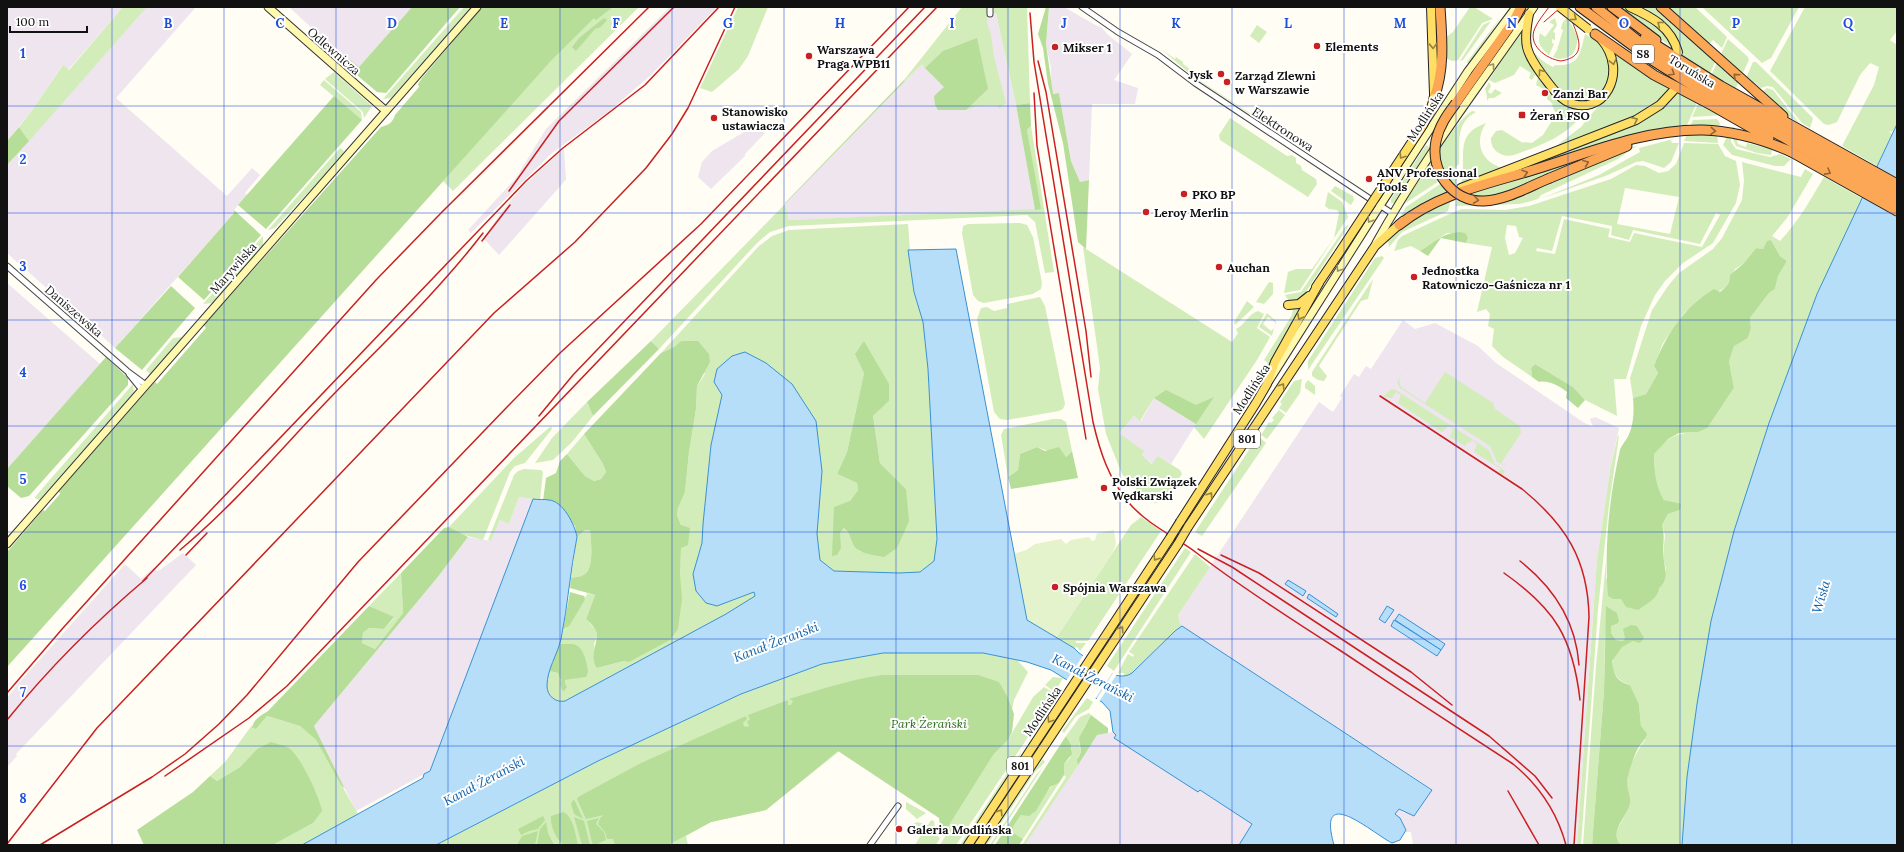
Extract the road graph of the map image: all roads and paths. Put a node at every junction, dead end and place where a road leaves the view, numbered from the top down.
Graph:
1 (268, 7) edge
2 (477, 7) edge
3 (990, 7) edge
4 (1082, 7) edge
5 (1431, 7) edge
6 (1440, 7) edge
7 (1516, 7) edge
8 (1521, 7) edge
9 (1534, 7) edge
10 (1560, 7) edge
11 (1580, 7) edge
12 (1612, 7) edge
13 (1630, 7) edge
14 (1660, 7) edge
15 (1598, 8) edge
16 (990, 14) dead end
17 (1529, 14) junction
18 (1591, 31) junction
19 (1678, 52) dead end
20 (1695, 83) junction
21 (1672, 90) dead end
22 (1434, 98) junction
23 (386, 111) junction
24 (1752, 116) junction
25 (1669, 132) junction
26 (1799, 143) junction
27 (1897, 184) edge
28 (1897, 193) edge
29 (1897, 202) edge
30 (1380, 206) junction
31 (1897, 211) edge
32 (1393, 214) junction
33 (1399, 225) junction
34 (1375, 246) junction
35 (7, 266) edge
36 (1319, 283) junction
37 (1288, 305) dead end
38 (1267, 384) junction
39 (144, 387) junction
40 (7, 544) edge
41 (898, 806) dead end
42 (870, 845) edge
43 (968, 845) edge
44 (979, 845) edge

1 - 23 main road, Odlewnicza
2 - 23 main road, Marywilska
3 - 16 street
4 - 30 street, Elektronowa
5 -> 22 main road
6 - 22 highway
7 - 30 main road, Modlińska / 801
8 -> 25 highway, bridge
9 - 17 main road, 801
10 -> 18 main road, bridge
11 -> 20 highway, Toruńska / S8
12 - 20 highway
19 -> 13 main road
26 -> 14 highway
15 - 20 highway
18 -> 17 main road
32 -> 17 main road, Modlińska / 801
18 - 20 highway
20 - 24 highway, Toruńska / S8
20 - 24 highway
33 -> 21 main road
22 -> 36 main road, bridge
23 - 39 main road, Marywilska
24 - 26 highway
24 - 26 highway
25 -> 26 highway
33 -> 25 highway
26 - 27 highway
26 - 28 highway
26 - 29 highway
26 -> 31 highway
30 - 32 street, Elektronowa
30 -> 38 main road, Modlińska / 801
32 - 34 main road, Modlińska / 801
33 - 34 main road
44 -> 34 main road, Modlińska / 801, bridge
35 - 39 street, Daniszewska
36 - 37 main road
36 -> 38 main road
38 -> 43 main road, Modlińska / 801, bridge
39 - 40 main road, Marywilska
41 - 42 street

